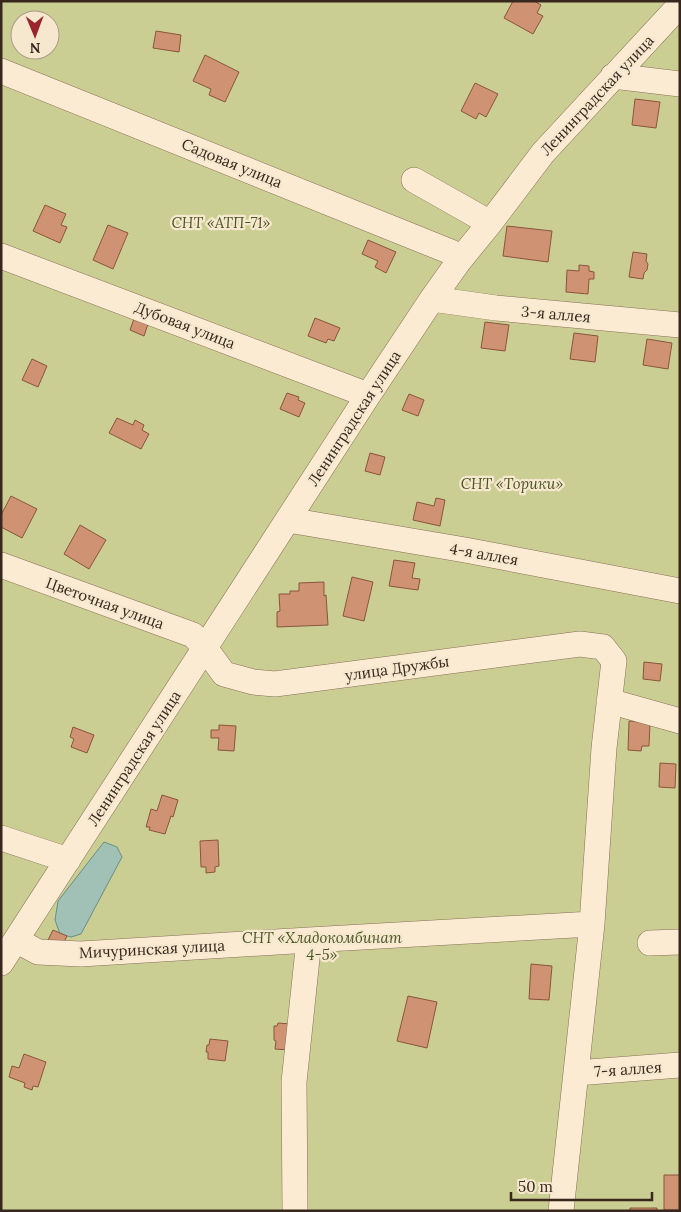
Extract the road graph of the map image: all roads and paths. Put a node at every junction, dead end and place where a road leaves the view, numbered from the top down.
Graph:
1 (680, 5) edge
2 (1, 71) edge
3 (613, 76) junction
4 (680, 84) edge
5 (414, 180) dead end
6 (490, 223) junction
7 (1, 256) edge
8 (460, 261) junction
9 (432, 299) junction
10 (680, 326) edge
11 (367, 397) junction
12 (288, 520) junction
13 (1, 565) edge
14 (680, 591) edge
15 (205, 648) junction
16 (609, 701) junction
17 (680, 721) edge
18 (1, 838) edge
19 (68, 860) junction
20 (592, 924) junction
21 (16, 940) junction
22 (309, 940) junction
23 (680, 942) edge
24 (650, 943) dead end
25 (1, 963) edge
26 (680, 1065) edge
27 (576, 1073) junction
28 (294, 1211) edge
29 (561, 1211) edge

1 - 3 street, Ленинградская улица
2 - 8 street, Садовая улица
3 - 4 street
3 - 6 street, Ленинградская улица
5 - 6 street
6 - 8 street, Ленинградская улица
7 - 11 street, Дубовая улица
8 - 9 street, Ленинградская улица
9 - 10 street, 3-я аллея
9 - 11 street, Ленинградская улица
11 - 12 street, Ленинградская улица
12 - 14 street, 4-я аллея
12 - 15 street, Ленинградская улица
13 - 15 street, Цветочная улица
15 - 16 street, улица Дружбы
15 - 19 street, Ленинградская улица
16 - 17 street
16 - 20 street
18 - 19 street
19 - 21 street, Ленинградская улица
20 - 22 street, Мичуринская улица
20 - 27 street
21 - 22 street, Мичуринская улица
21 - 25 street, Ленинградская улица
22 - 28 street
23 - 24 street
26 - 27 street, 7-я аллея
27 - 29 street

